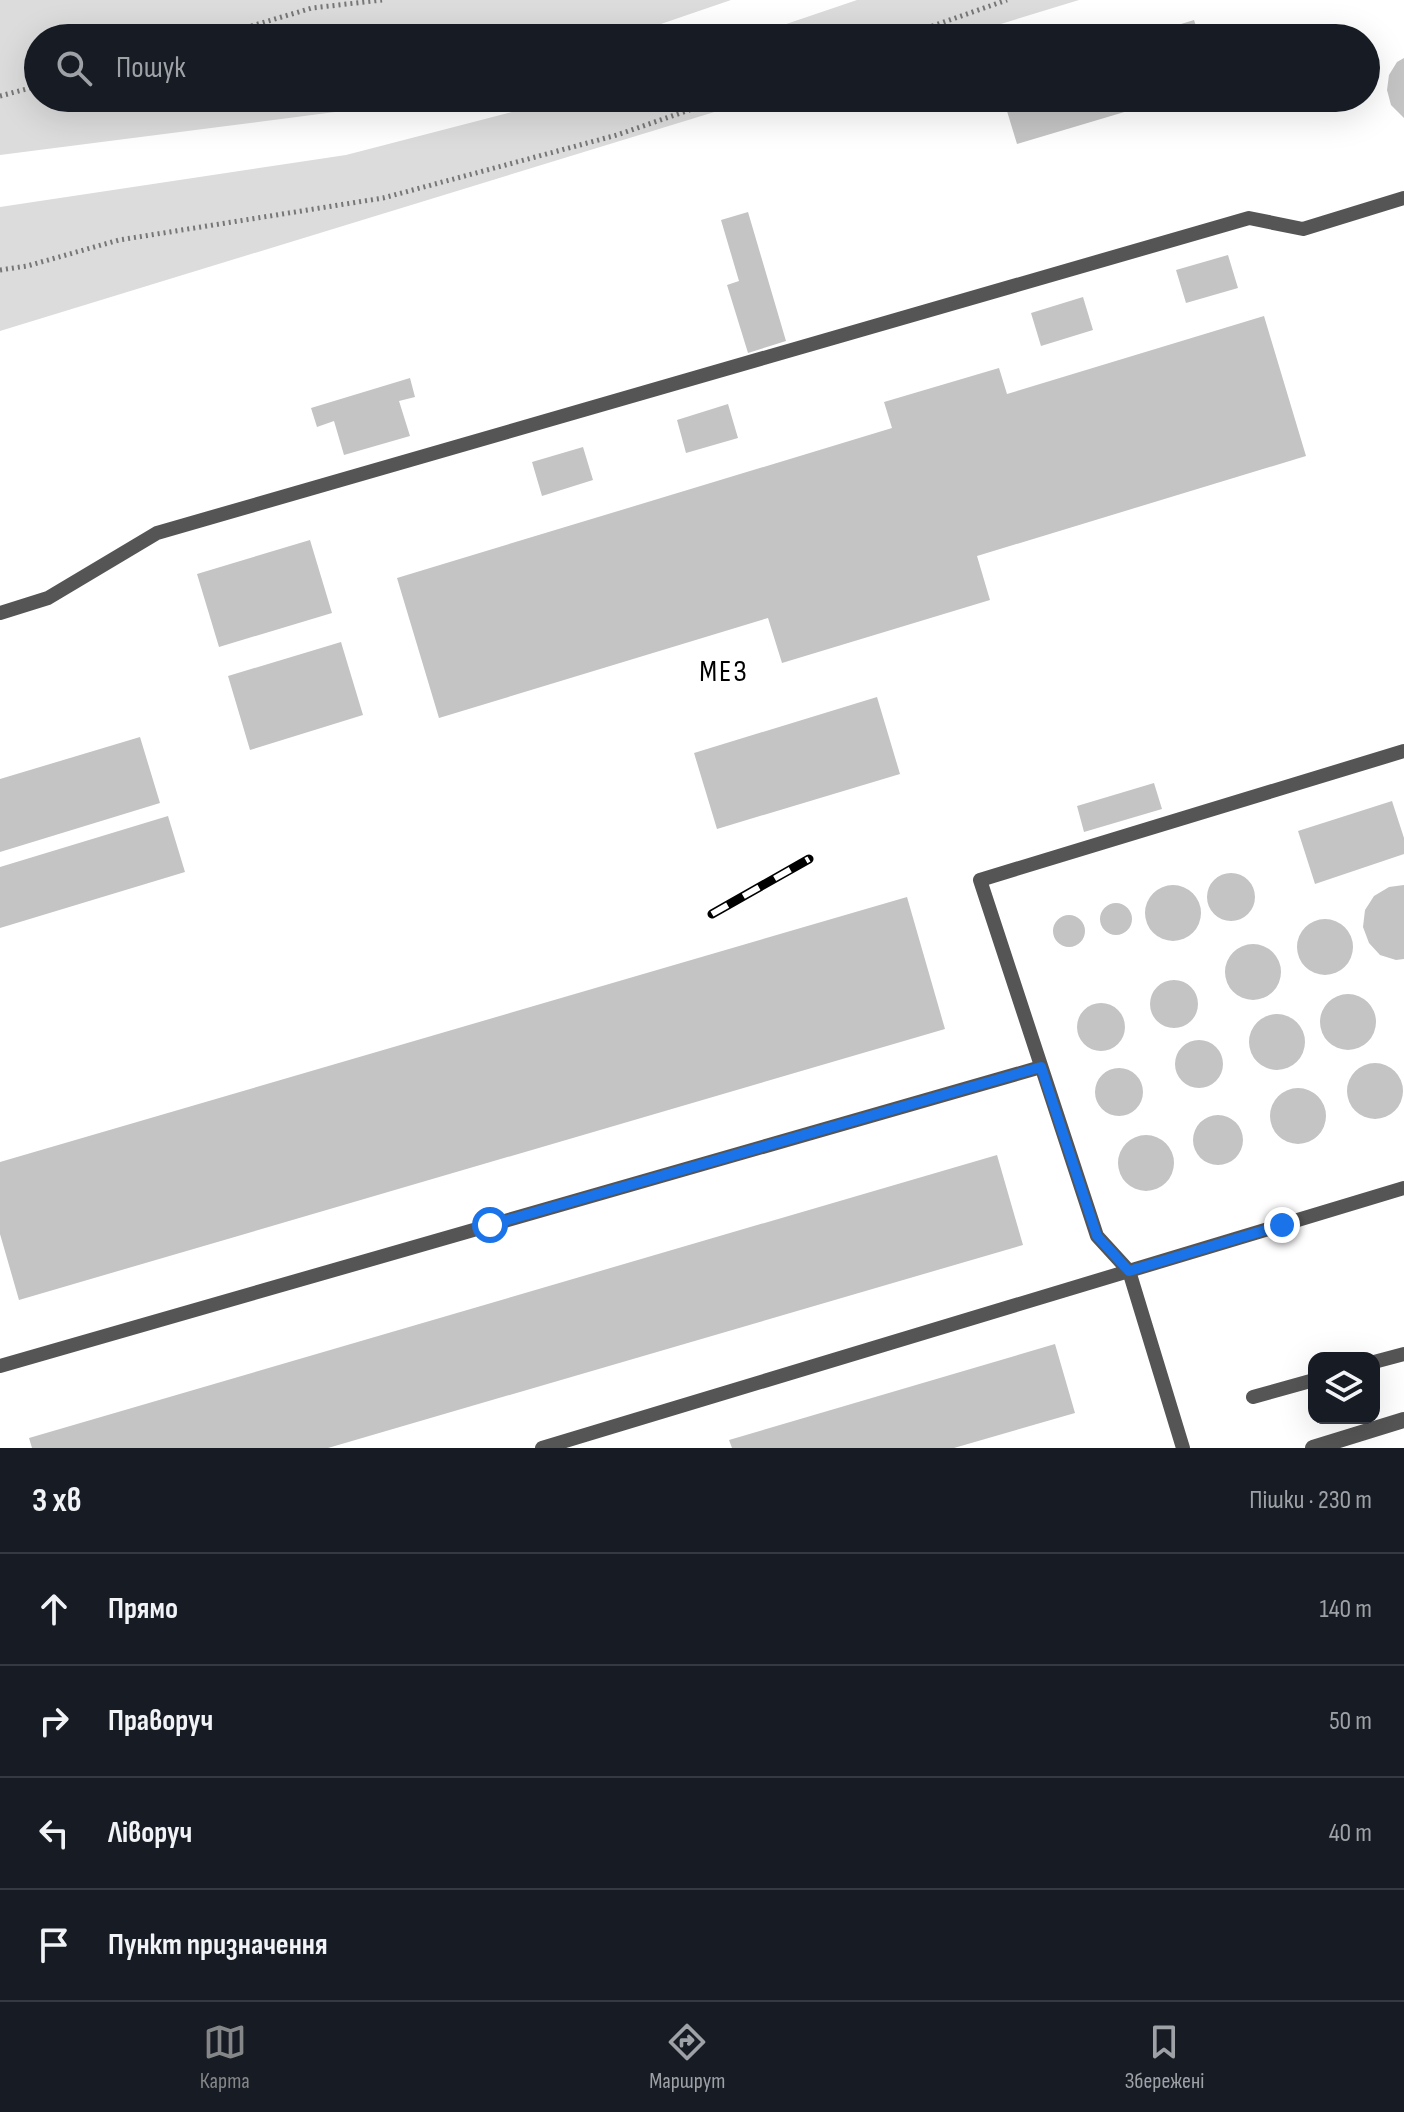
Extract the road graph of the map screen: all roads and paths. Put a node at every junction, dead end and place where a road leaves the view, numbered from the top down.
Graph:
1 (382, 0) edge
2 (1007, 0) edge
3 (258, 24) edge
4 (938, 24) edge
5 (24, 90) edge
6 (0, 96) edge
7 (684, 112) edge
8 (1404, 198) edge
9 (0, 270) edge
10 (0, 613) edge
11 (1404, 751) edge
12 (1041, 1067) junction
13 (1404, 1188) edge
14 (1129, 1271) junction
15 (1404, 1354) edge
16 (1380, 1360) edge
17 (0, 1366) edge
18 (1308, 1382) edge
19 (1253, 1397) dead end
20 (1404, 1420) edge
21 (542, 1448) edge
22 (1183, 1448) edge
23 (1313, 1448) edge

1 - 3 path
2 - 4 path
5 - 6 path
7 - 9 path
8 - 10 lane
11 - 12 lane
12 - 14 lane
12 - 17 lane
13 - 14 lane
14 - 21 lane
14 - 22 lane
15 - 16 lane
18 - 19 lane
20 - 23 street

